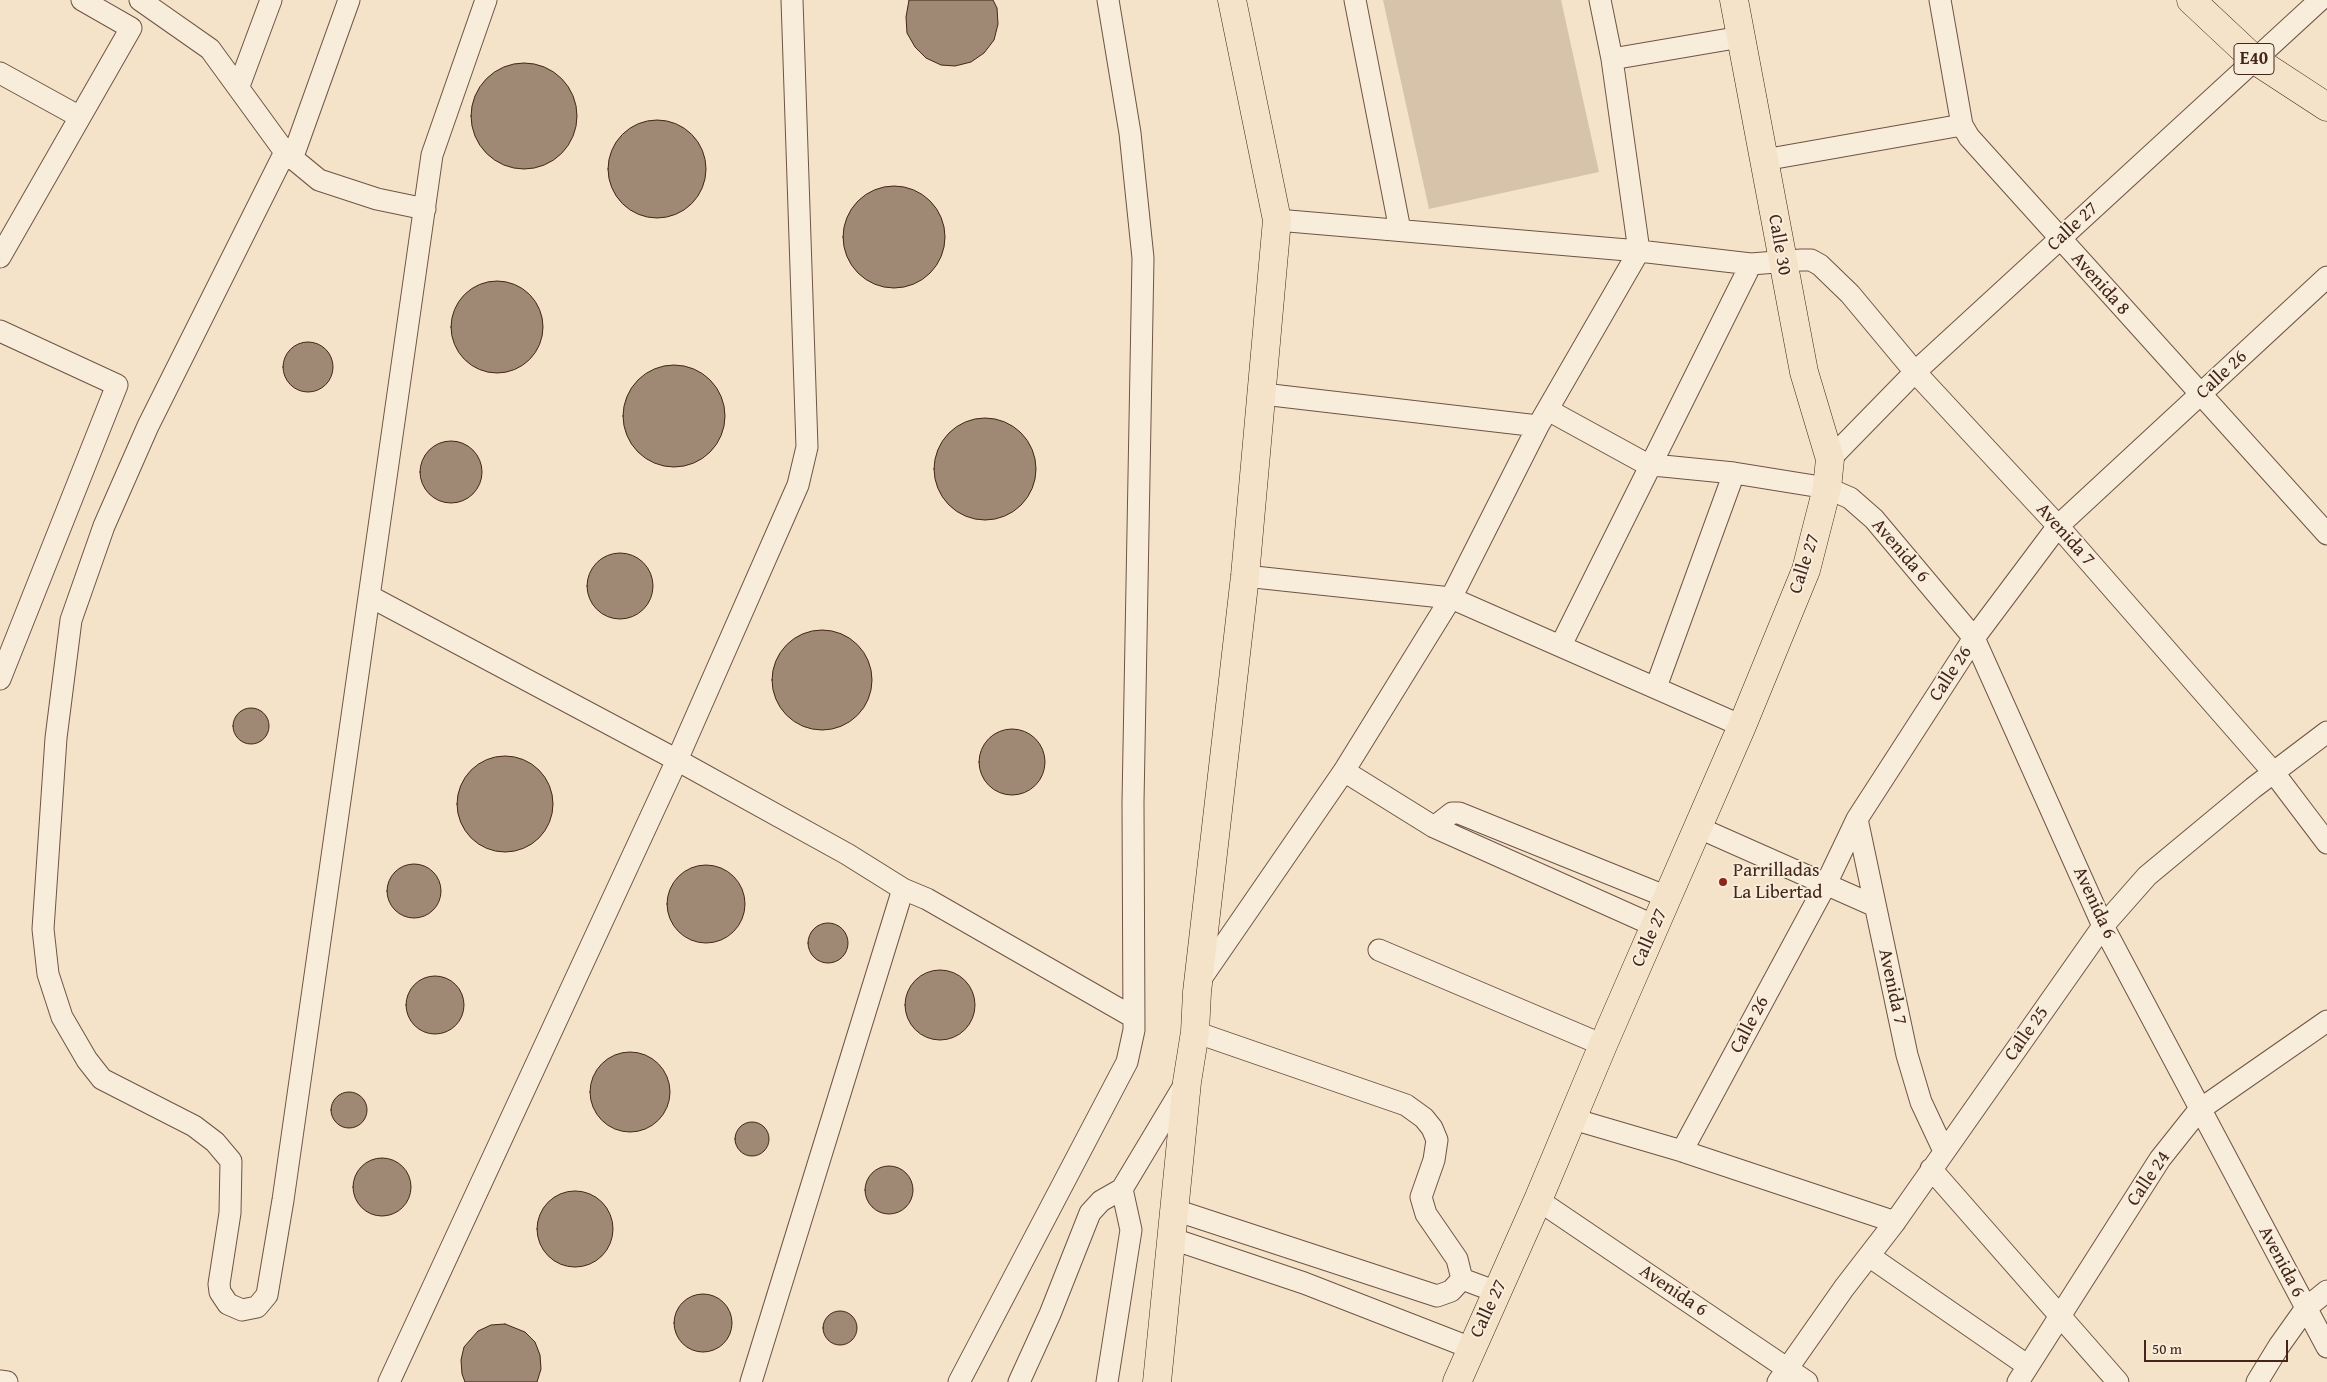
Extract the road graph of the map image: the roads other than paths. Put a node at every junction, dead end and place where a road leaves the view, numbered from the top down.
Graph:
1 (82, 0) edge
2 (140, 0) edge
3 (271, 0) edge
4 (349, 0) edge
5 (486, 0) edge
6 (792, 0) edge
7 (1108, 0) edge
8 (1232, 0) edge
9 (1355, 0) edge
10 (1600, 0) edge
11 (1734, 0) edge
12 (1940, 0) edge
13 (2191, 0) edge
14 (2320, 0) edge
15 (1741, 37) junction
16 (1612, 59) junction
17 (2255, 60) junction
18 (0, 73) edge
19 (239, 86) junction
20 (2327, 107) edge
21 (80, 117) junction
22 (1962, 125) junction
23 (289, 156) junction
24 (1764, 160) junction
25 (424, 209) junction
26 (1277, 220) junction
27 (1400, 230) junction
28 (2060, 239) junction
29 (1639, 251) junction
30 (0, 257) edge
31 (1782, 263) junction
32 (1751, 264) junction
33 (2327, 278) edge
34 (0, 331) edge
35 (1915, 372) junction
36 (1263, 394) junction
37 (2201, 394) junction
38 (1543, 418) junction
39 (1830, 459) junction
40 (1653, 465) junction
41 (1734, 473) junction
42 (1828, 488) junction
43 (2058, 526) junction
44 (2327, 534) edge
45 (1245, 576) junction
46 (371, 597) junction
47 (1451, 598) junction
48 (1974, 638) junction
49 (1561, 645) junction
50 (3, 665) edge
51 (1656, 687) junction
52 (1742, 726) junction
53 (2327, 732) edge
54 (677, 760) junction
55 (1344, 771) junction
56 (2274, 774) junction
57 (1857, 818) junction
58 (1697, 826) junction
59 (1434, 827) junction
60 (2327, 843) edge
61 (1826, 884) junction
62 (902, 889) junction
63 (1668, 897) junction
64 (1875, 906) junction
65 (1655, 926) junction
66 (2103, 926) junction
67 (1379, 950) dead end
68 (1198, 983) junction
69 (1134, 1017) junction
70 (2327, 1020) edge
71 (1195, 1032) junction
72 (1603, 1045) junction
73 (1186, 1082) junction
74 (2199, 1110) junction
75 (1573, 1119) junction
76 (1682, 1151) junction
77 (1944, 1151) junction
78 (1932, 1169) junction
79 (1122, 1189) junction
80 (1538, 1200) junction
81 (1176, 1210) junction
82 (1895, 1222) junction
83 (1173, 1238) junction
84 (1869, 1256) junction
85 (1462, 1279) junction
86 (2327, 1291) edge
87 (1497, 1292) junction
88 (2306, 1308) junction
89 (2059, 1318) junction
90 (1471, 1348) junction
91 (2327, 1348) edge
92 (2023, 1374) edge
93 (1783, 1375) edge
94 (1463, 1379) edge
95 (0, 1380) edge
96 (7, 1382) edge
97 (389, 1382) edge
98 (751, 1382) edge
99 (959, 1382) edge
100 (1019, 1382) edge
101 (1107, 1382) edge
102 (1157, 1382) edge
103 (1807, 1382) edge
104 (2118, 1382) edge
105 (2257, 1382) edge

1 - 21 street
2 - 19 street
3 - 19 street
4 - 23 street
5 - 25 street
6 - 54 street
7 - 69 street
8 - 26 main road
9 - 27 street
10 - 16 street
11 - 15 main road, Calle 30
12 - 22 street, Avenida 8
13 - 17 main road, E40
14 - 17 street, Calle 27
15 - 16 street
15 - 24 main road, Calle 30
16 - 29 street
17 - 20 main road, E40
17 - 28 street, Calle 27
18 - 21 street
19 - 23 street
21 - 30 street
22 - 24 street
22 - 28 street, Avenida 8
23 - 25 street
23 - 46 street
24 - 31 main road, Calle 30
25 - 46 street
26 - 27 street, Avenida 7
26 - 36 main road
27 - 29 street, Avenida 7
28 - 35 street, Calle 27
28 - 37 street, Avenida 8
29 - 32 street, Avenida 7
29 - 38 street
31 - 32 street, Avenida 7
31 - 35 street, Avenida 7
31 - 39 main road, Calle 30
32 - 40 street
33 - 37 street, Calle 26
34 - 50 street
35 - 39 street, Calle 27
35 - 43 street, Avenida 7
36 - 38 street
36 - 45 main road
37 - 43 street, Calle 26
37 - 44 street, Avenida 8
38 - 40 street, Avenida 6
38 - 47 street
39 - 42 main road, Calle 30
40 - 41 street, Avenida 6
40 - 49 street
41 - 42 street, Avenida 6
41 - 51 street
42 - 48 street, Avenida 6
42 - 52 main road, Calle 27
43 - 48 street, Calle 26
43 - 56 street, Avenida 7
45 - 47 street
45 - 68 main road
46 - 54 street
47 - 49 street
47 - 55 street
48 - 57 street, Calle 26
48 - 66 street, Avenida 6
49 - 51 street
51 - 52 street
52 - 58 main road, Calle 27
53 - 56 street, Calle 25
54 - 62 street
54 - 97 street
55 - 59 street
55 - 68 street
56 - 60 street, Avenida 7
56 - 66 street, Calle 25
57 - 61 street, Calle 26
57 - 64 street, Avenida 7
58 - 61 street
58 - 63 main road, Calle 27
59 - 63 street
59 - 65 street
61 - 64 street
61 - 76 street, Calle 26
62 - 69 street
62 - 98 street
63 - 65 main road, Calle 27
64 - 77 street, Avenida 7
65 - 72 main road, Calle 27
66 - 74 street, Avenida 6
66 - 77 street, Calle 25
67 - 72 street
68 - 71 main road
69 - 99 street
70 - 74 street, Calle 24
71 - 73 main road
71 - 85 street
72 - 75 main road, Calle 27
73 - 79 street
73 - 81 main road
74 - 88 street, Avenida 6
74 - 89 street, Calle 24
75 - 76 street
75 - 80 main road, Calle 27
76 - 82 street
77 - 78 street, Calle 25
78 - 82 street, Calle 25
78 - 89 street
79 - 100 street
79 - 101 street
80 - 87 main road, Calle 27
80 - 93 street, Avenida 6
81 - 83 main road
81 - 85 street
82 - 84 street, Calle 25
83 - 90 street
83 - 102 main road
84 - 92 street
84 - 93 street, Calle 25
85 - 87 street
86 - 88 street
87 - 90 main road, Calle 27
88 - 91 street, Avenida 6
88 - 105 street
89 - 92 street, Calle 24
89 - 104 street
90 - 94 main road, Calle 27
93 - 103 street, Avenida 6
95 - 96 street

